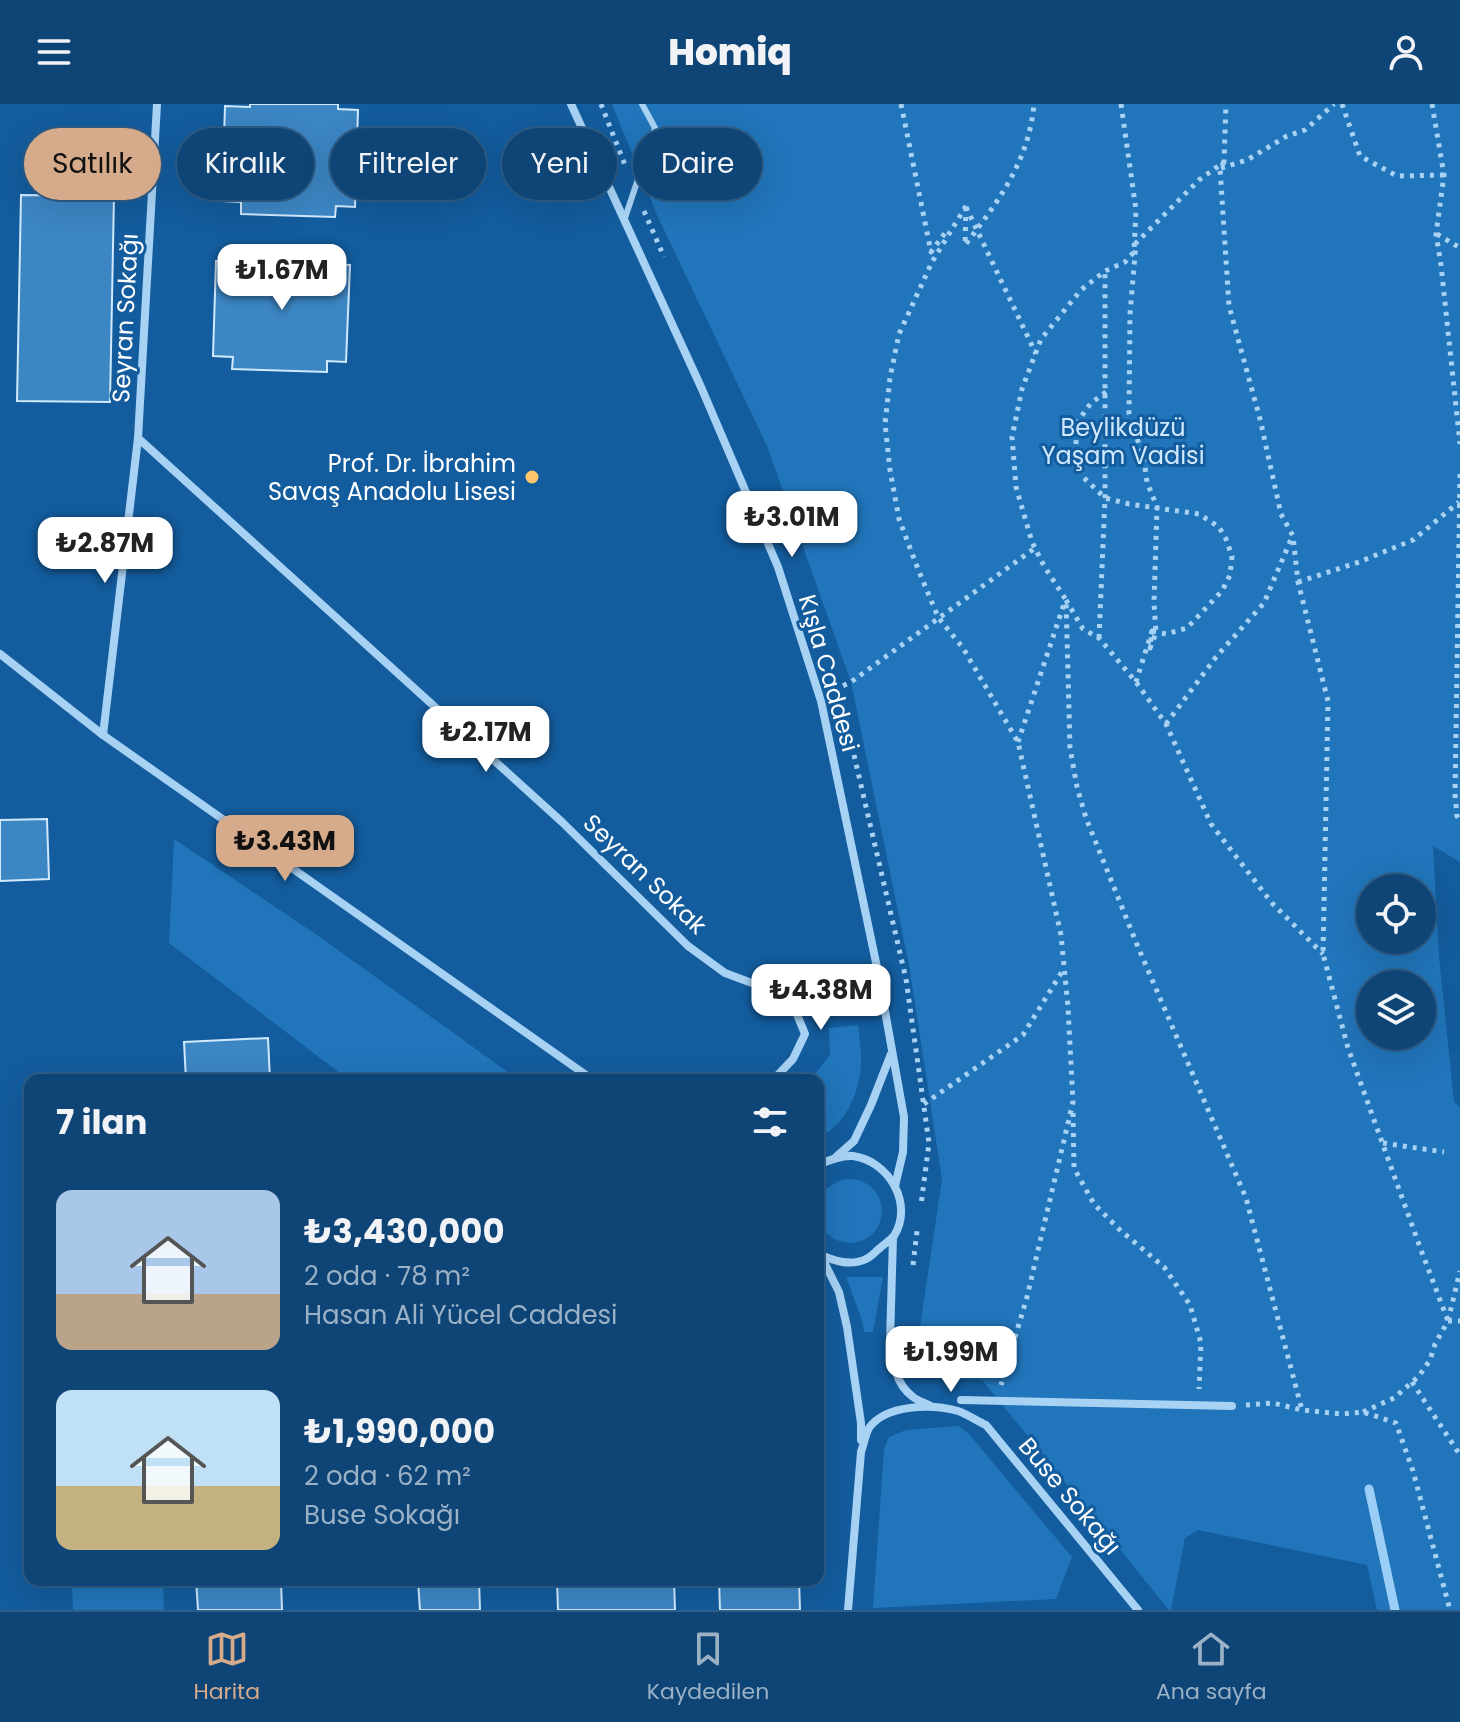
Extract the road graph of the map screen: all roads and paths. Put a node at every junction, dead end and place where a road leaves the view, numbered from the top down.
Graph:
1 (157, 104) edge
2 (571, 104) edge
3 (642, 104) edge
4 (901, 104) edge
5 (1034, 104) edge
6 (1121, 104) edge
7 (1226, 104) edge
8 (1334, 104) edge
9 (1342, 104) edge
10 (1432, 104) edge
11 (1224, 162) junction
12 (1220, 168) junction
13 (1444, 175) junction
14 (966, 206) junction
15 (624, 221) junction
16 (1436, 234) junction
17 (1136, 243) junction
18 (1460, 248) edge
19 (1105, 271) junction
20 (1036, 354) dead end
21 (1106, 392) junction
22 (138, 438) junction
23 (1460, 444) edge
24 (1460, 474) edge
25 (1105, 498) junction
26 (1460, 502) edge
27 (1157, 507) junction
28 (1293, 536) junction
29 (1035, 548) junction
30 (1298, 582) junction
31 (1066, 600) junction
32 (938, 617) junction
33 (1152, 631) junction
34 (1099, 638) junction
35 (0, 654) edge
36 (1136, 682) junction
37 (821, 701) junction
38 (1166, 724) junction
39 (103, 735) junction
40 (1018, 742) junction
41 (1460, 821) edge
42 (1323, 954) junction
43 (1064, 969) junction
44 (878, 972) junction
45 (771, 990) junction
46 (891, 1054) junction
47 (584, 1074) edge
48 (779, 1074) edge
49 (1073, 1102) junction
50 (904, 1117) junction
51 (1383, 1143) junction
52 (1444, 1152) dead end
53 (835, 1158) junction
54 (824, 1163) edge
55 (895, 1186) junction
56 (893, 1237) junction
57 (824, 1257) edge
58 (824, 1264) edge
59 (1460, 1271) edge
60 (1448, 1321) junction
61 (1460, 1321) edge
62 (1412, 1382) junction
63 (961, 1400) dead end
64 (996, 1401) junction
65 (1199, 1406) junction
66 (1232, 1406) joint
67 (931, 1407) junction
68 (1302, 1410) junction
69 (1363, 1412) junction
70 (861, 1452) junction
71 (1460, 1455) edge
72 (848, 1610) edge
73 (1138, 1610) edge
74 (1450, 1610) edge

1 - 22 street, Seyran Sokağı
2 - 15 street, Kışla Caddesi
3 - 15 lane
4 - 14 path
5 - 14 path
6 - 17 path
7 - 11 path
8 - 12 path
9 - 13 path
10 - 13 path
11 - 12 path
11 - 17 path
12 - 28 path
13 - 16 path
14 - 20 path
14 - 32 path
15 - 37 street, Kışla Caddesi
16 - 18 path
16 - 23 path
17 - 19 path
17 - 27 path
19 - 21 path
19 - 29 path
21 - 25 path
21 - 25 path
22 - 39 street, Seyran Sokağı
22 - 45 street, Seyran Sokak
24 - 26 path
25 - 27 path
25 - 34 path
26 - 30 path
26 - 41 path
27 - 33 path
27 - 33 path
28 - 30 path
28 - 38 path
29 - 31 path
29 - 32 path
30 - 42 path
31 - 34 path
31 - 40 path
31 - 68 path
32 - 37 path
32 - 40 path
33 - 36 path
34 - 36 path
35 - 39 street
36 - 38 path
37 - 44 street, Kışla Caddesi
38 - 42 path
39 - 47 street
40 - 43 path
42 - 51 path
43 - 49 path
43 - 50 path
44 - 45 street, Seyran Sokak
44 - 46 street, Kışla Caddesi
45 - 48 street
46 - 50 street, Kışla Caddesi
46 - 53 street
49 - 64 path
49 - 65 path
50 - 55 street, Kışla Caddesi
51 - 52 path
51 - 60 path
53 - 54 street
53 - 55 street
55 - 56 street, Kışla Caddesi
56 - 57 street
56 - 67 street, Kışla Caddesi
58 - 70 street
59 - 60 path
60 - 61 path
60 - 62 path
62 - 69 path
62 - 71 path
63 - 64 street
64 - 65 street
65 - 66 street
66 - 68 path
67 - 70 street, Buse Sokağı
67 - 73 street, Buse Sokağı
68 - 69 path
69 - 74 path
70 - 72 street, Buse Sokağı

